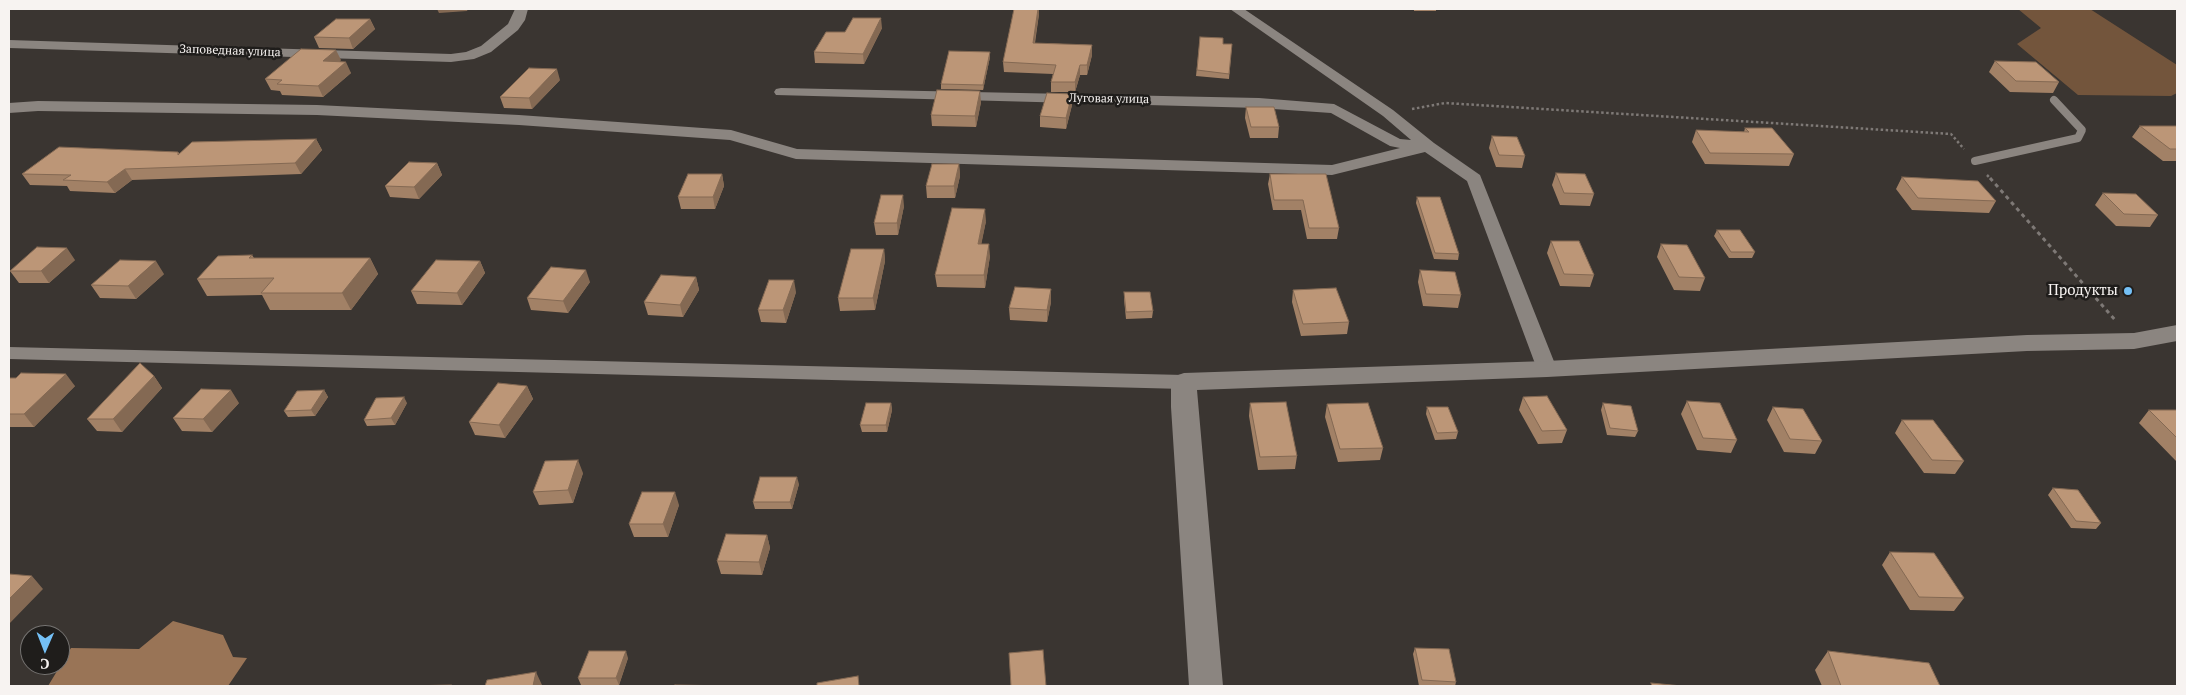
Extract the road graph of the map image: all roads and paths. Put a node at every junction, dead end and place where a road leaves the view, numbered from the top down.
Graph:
1 (521, 9) edge
2 (1236, 9) edge
3 (9, 44) edge
4 (781, 92) dead end
5 (2054, 100) dead end
6 (9, 108) edge
7 (1388, 113) junction
8 (1428, 146) junction
9 (1975, 161) junction
10 (2177, 333) edge
11 (2134, 341) junction
12 (9, 353) edge
13 (1547, 369) junction
14 (1184, 382) junction
15 (1206, 686) edge

1 - 3 street, Заповедная улица
2 - 7 street
4 - 8 street, Луговая улица
5 - 9 lane
6 - 8 street
7 - 8 street
7 - 9 path
8 - 13 street
9 - 11 path
10 - 11 street
11 - 13 street
12 - 14 street
13 - 14 street
14 - 15 street

